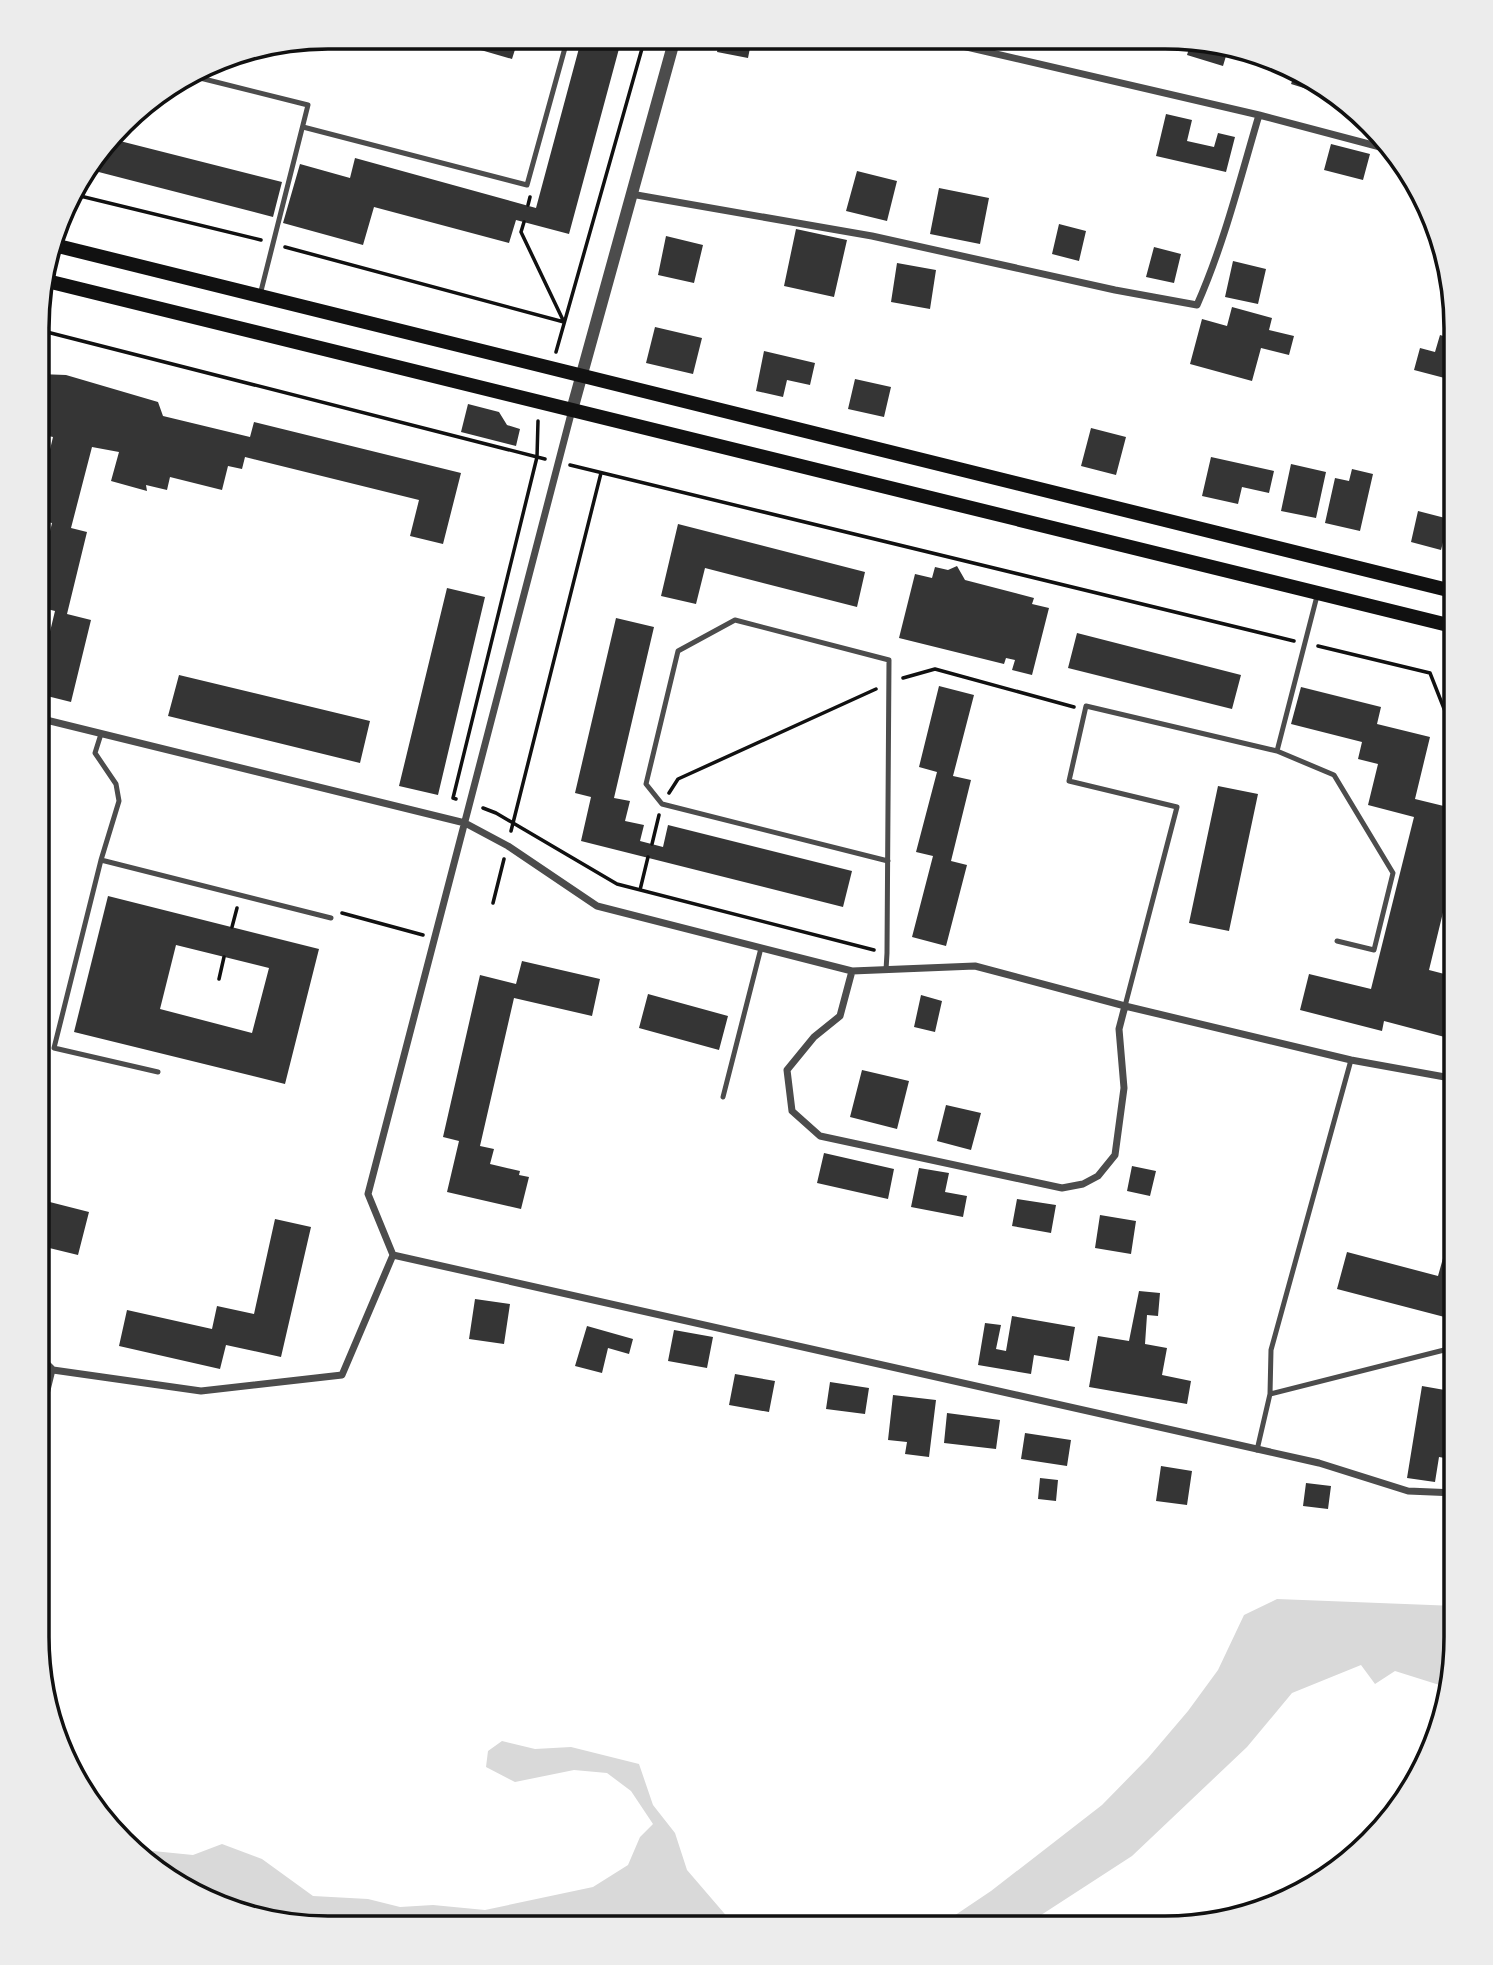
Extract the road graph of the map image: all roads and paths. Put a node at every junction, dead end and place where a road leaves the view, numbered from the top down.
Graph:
1 (565, 49) edge
2 (672, 49) edge
3 (979, 49) edge
4 (203, 79) edge
5 (1259, 115) junction
6 (303, 127) junction
7 (1377, 146) edge
8 (631, 194) junction
9 (82, 196) edge
10 (524, 222) dead end
11 (273, 243) junction
12 (62, 247) edge
13 (53, 282) edge
14 (260, 295) junction
15 (49, 333) edge
16 (582, 375) junction
17 (572, 410) junction
18 (558, 463) junction
19 (601, 473) junction
20 (1444, 589) edge
21 (1318, 593) junction
22 (1444, 622) edge
23 (1305, 643) junction
24 (889, 683) junction
25 (1444, 709) edge
26 (1086, 710) junction
27 (49, 721) edge
28 (101, 734) junction
29 (1277, 751) junction
30 (662, 804) junction
31 (465, 823) junction
32 (652, 844) dead end
33 (508, 846) junction
34 (648, 857) dead end
35 (102, 860) junction
36 (888, 861) junction
37 (640, 890) dead end
38 (240, 895) junction
39 (494, 903) dead end
40 (331, 918) joint
41 (232, 927) dead end
42 (435, 938) junction
43 (1337, 941) dead end
44 (761, 948) junction
45 (224, 957) dead end
46 (886, 970) junction
47 (852, 971) junction
48 (219, 979) dead end
49 (1125, 1006) junction
50 (1351, 1060) junction
51 (158, 1072) dead end
52 (1444, 1077) edge
53 (723, 1097) dead end
54 (393, 1255) junction
55 (1444, 1350) edge
56 (49, 1366) edge
57 (49, 1370) edge
58 (53, 1370) junction
59 (49, 1386) edge
60 (1270, 1394) junction
61 (1257, 1450) junction
62 (1444, 1492) edge

1 - 6 lane
2 - 8 street
3 - 5 street
4 - 6 lane
5 - 7 street
5 - 8 street
6 - 11 lane
8 - 16 street
9 - 11 path
10 - 11 path
11 - 14 lane
12 - 14 main road
13 - 17 main road
14 - 16 main road
15 - 18 path
16 - 17 street
16 - 20 main road
17 - 18 street
17 - 21 main road
18 - 19 path
18 - 31 street
19 - 23 path
19 - 33 path
21 - 22 main road
21 - 23 lane
23 - 25 path
23 - 29 lane
24 - 26 path
24 - 30 path
24 - 30 lane
24 - 36 lane
26 - 29 lane
26 - 49 lane
27 - 28 street
28 - 31 street
28 - 35 lane
29 - 43 lane
30 - 32 path
30 - 36 lane
31 - 33 street
31 - 42 street
33 - 39 path
33 - 44 street
34 - 37 path
35 - 38 lane
35 - 51 lane
36 - 46 lane
38 - 40 lane
38 - 41 path
40 - 42 path
42 - 54 street
44 - 47 street
44 - 53 lane
45 - 48 path
46 - 47 street
46 - 49 street
47 - 49 street
49 - 50 street
50 - 52 street
50 - 60 lane
54 - 58 street
54 - 61 street
55 - 60 lane
56 - 58 street
57 - 58 lane
58 - 59 lane
60 - 61 lane
61 - 62 street

